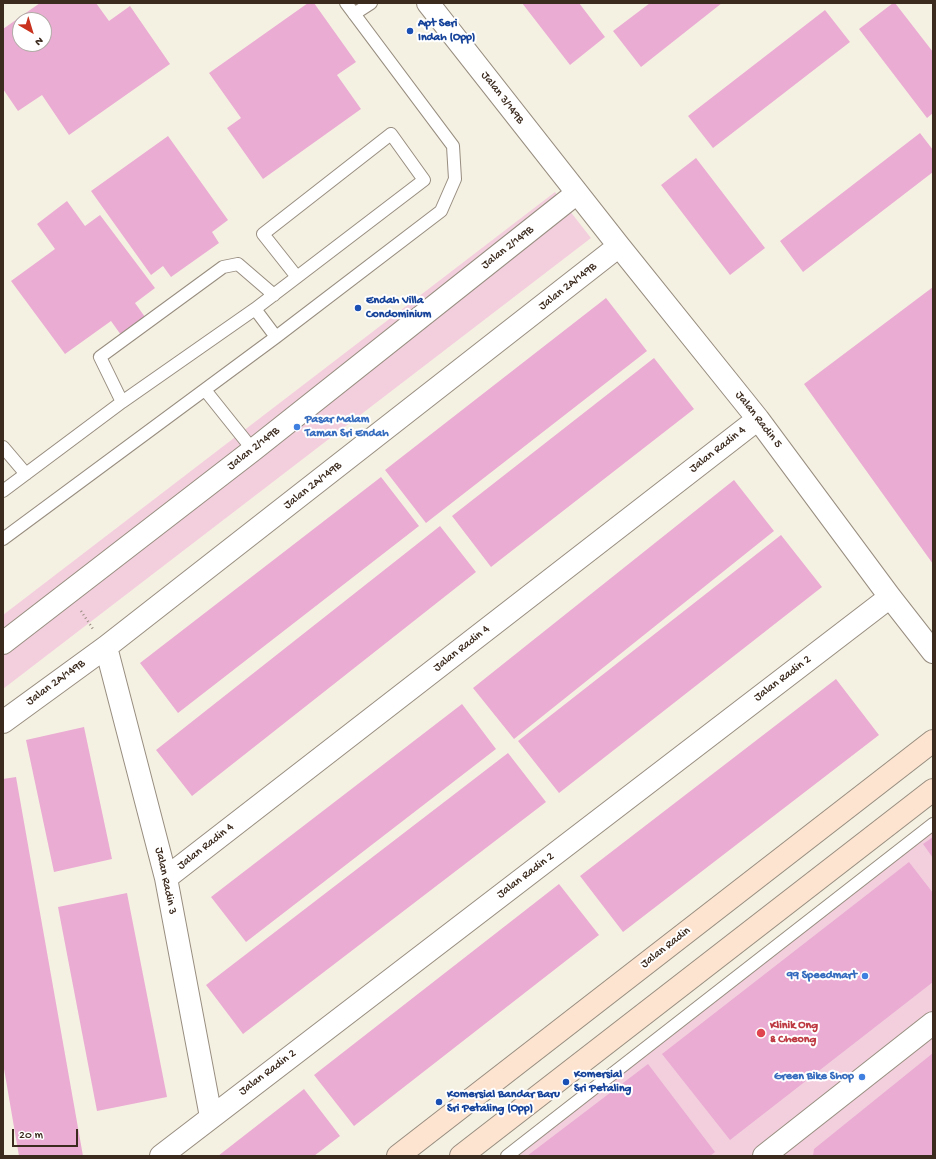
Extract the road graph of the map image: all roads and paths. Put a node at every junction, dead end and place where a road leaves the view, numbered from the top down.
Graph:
1 (346, 3) edge
2 (371, 3) edge
3 (428, 3) edge
4 (354, 14) junction
5 (577, 193) junction
6 (619, 246) junction
7 (297, 277) junction
8 (274, 294) junction
9 (255, 309) junction
10 (276, 337) junction
11 (205, 390) junction
12 (122, 402) junction
13 (758, 419) junction
14 (3, 447) edge
15 (253, 450) junction
16 (26, 474) junction
17 (3, 491) edge
18 (3, 539) edge
19 (890, 597) junction
20 (78, 608) dead end
21 (100, 639) junction
22 (3, 643) edge
23 (933, 652) edge
24 (3, 722) edge
25 (933, 741) edge
26 (933, 790) edge
27 (933, 824) edge
28 (166, 878) junction
29 (933, 1023) edge
30 (211, 1117) junction
31 (768, 1155) edge
32 (161, 1156) edge
33 (398, 1156) edge
34 (461, 1156) edge
35 (507, 1156) edge

1 - 4 lane
2 - 4 lane
3 - 5 street, Jalan 3/149B
4 - 10 lane
5 - 6 street, Jalan Radin 5
5 - 15 street, Jalan 2/149B
6 - 13 street, Jalan Radin 5
6 - 21 street, Jalan 2A/149B
7 - 7 lane
7 - 8 lane
8 - 9 lane
8 - 12 lane
9 - 10 lane
9 - 12 lane
10 - 11 lane
11 - 15 lane
11 - 18 lane
12 - 16 lane
13 - 19 street, Jalan Radin 5
13 - 28 street, Jalan Radin 4
14 - 16 lane
15 - 22 street, Jalan 2/149B
16 - 17 lane
19 - 23 street, Jalan Radin 5
19 - 30 street, Jalan Radin 2
20 - 21 path
21 - 24 street, Jalan 2A/149B
21 - 28 street, Jalan Radin 3
25 - 33 street, Jalan Radin
26 - 34 street
27 - 35 lane
28 - 30 street, Jalan Radin 3
29 - 31 street
30 - 32 street, Jalan Radin 2

